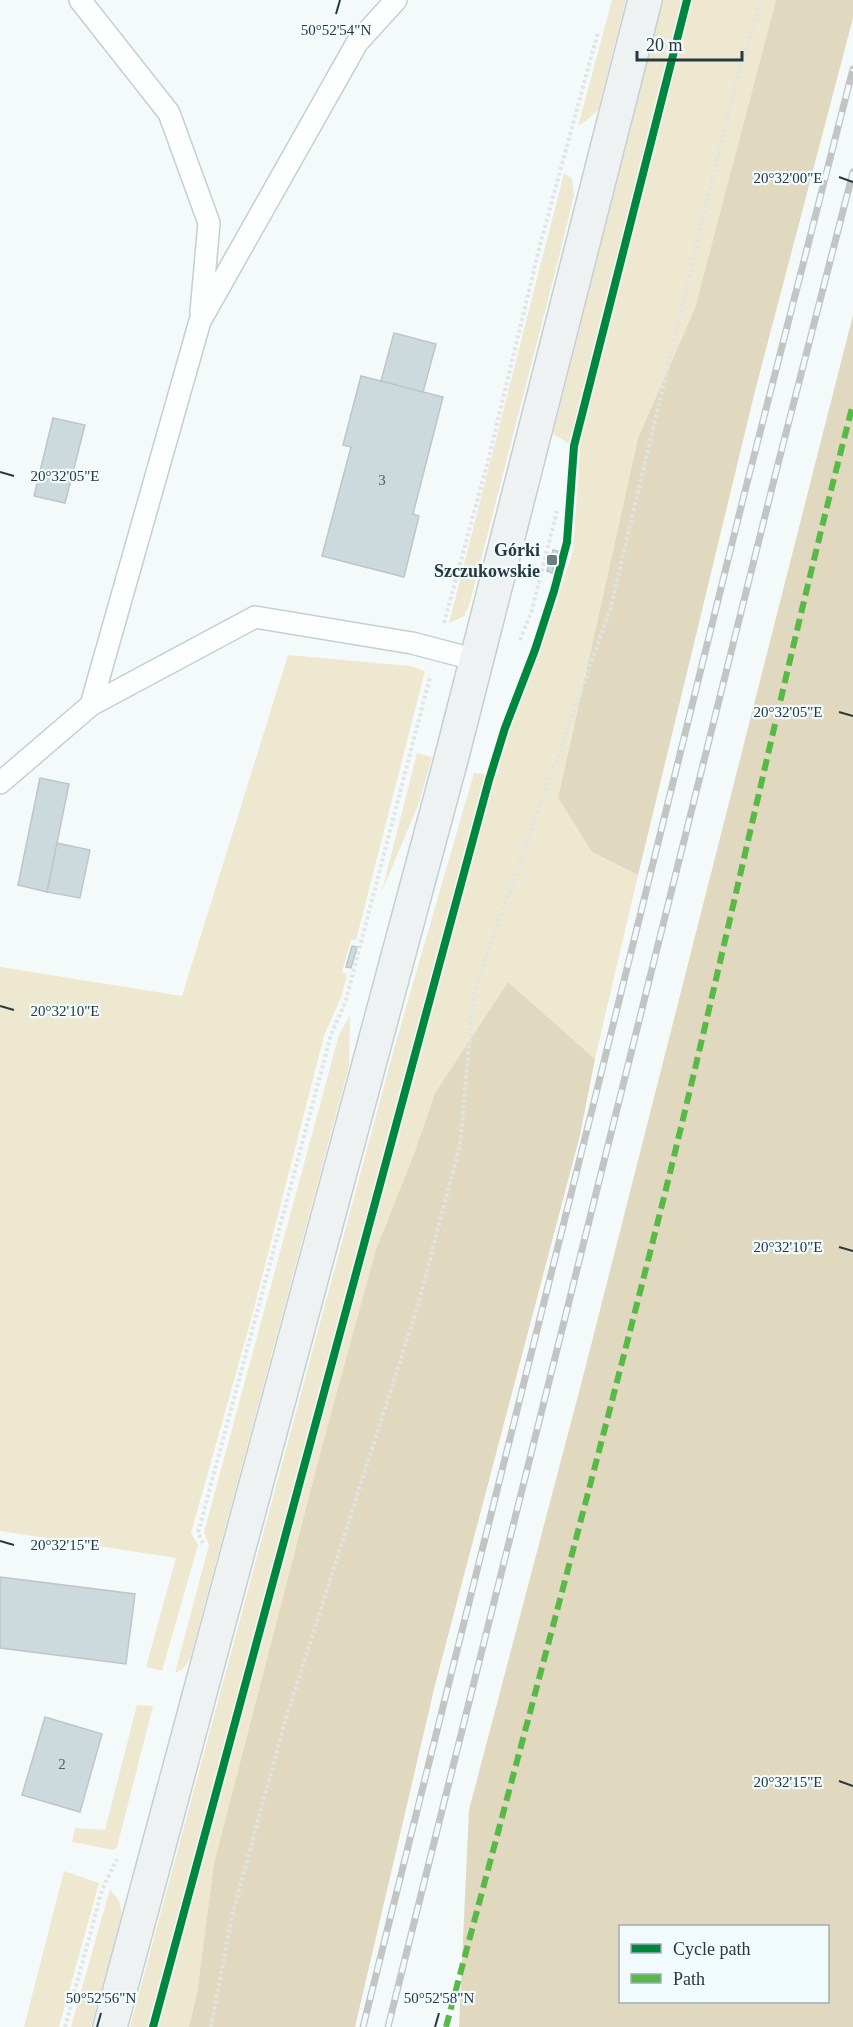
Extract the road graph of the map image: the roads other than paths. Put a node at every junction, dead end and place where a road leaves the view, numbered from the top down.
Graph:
1 (80, 0) edge
2 (396, 0) edge
3 (645, 0) edge
4 (200, 321) junction
5 (477, 660) junction
6 (91, 705) junction
7 (0, 783) edge
8 (110, 2027) edge

1 - 4 lane
2 - 4 lane
3 - 5 main road
4 - 6 lane
5 - 6 lane
5 - 8 main road
6 - 7 lane

